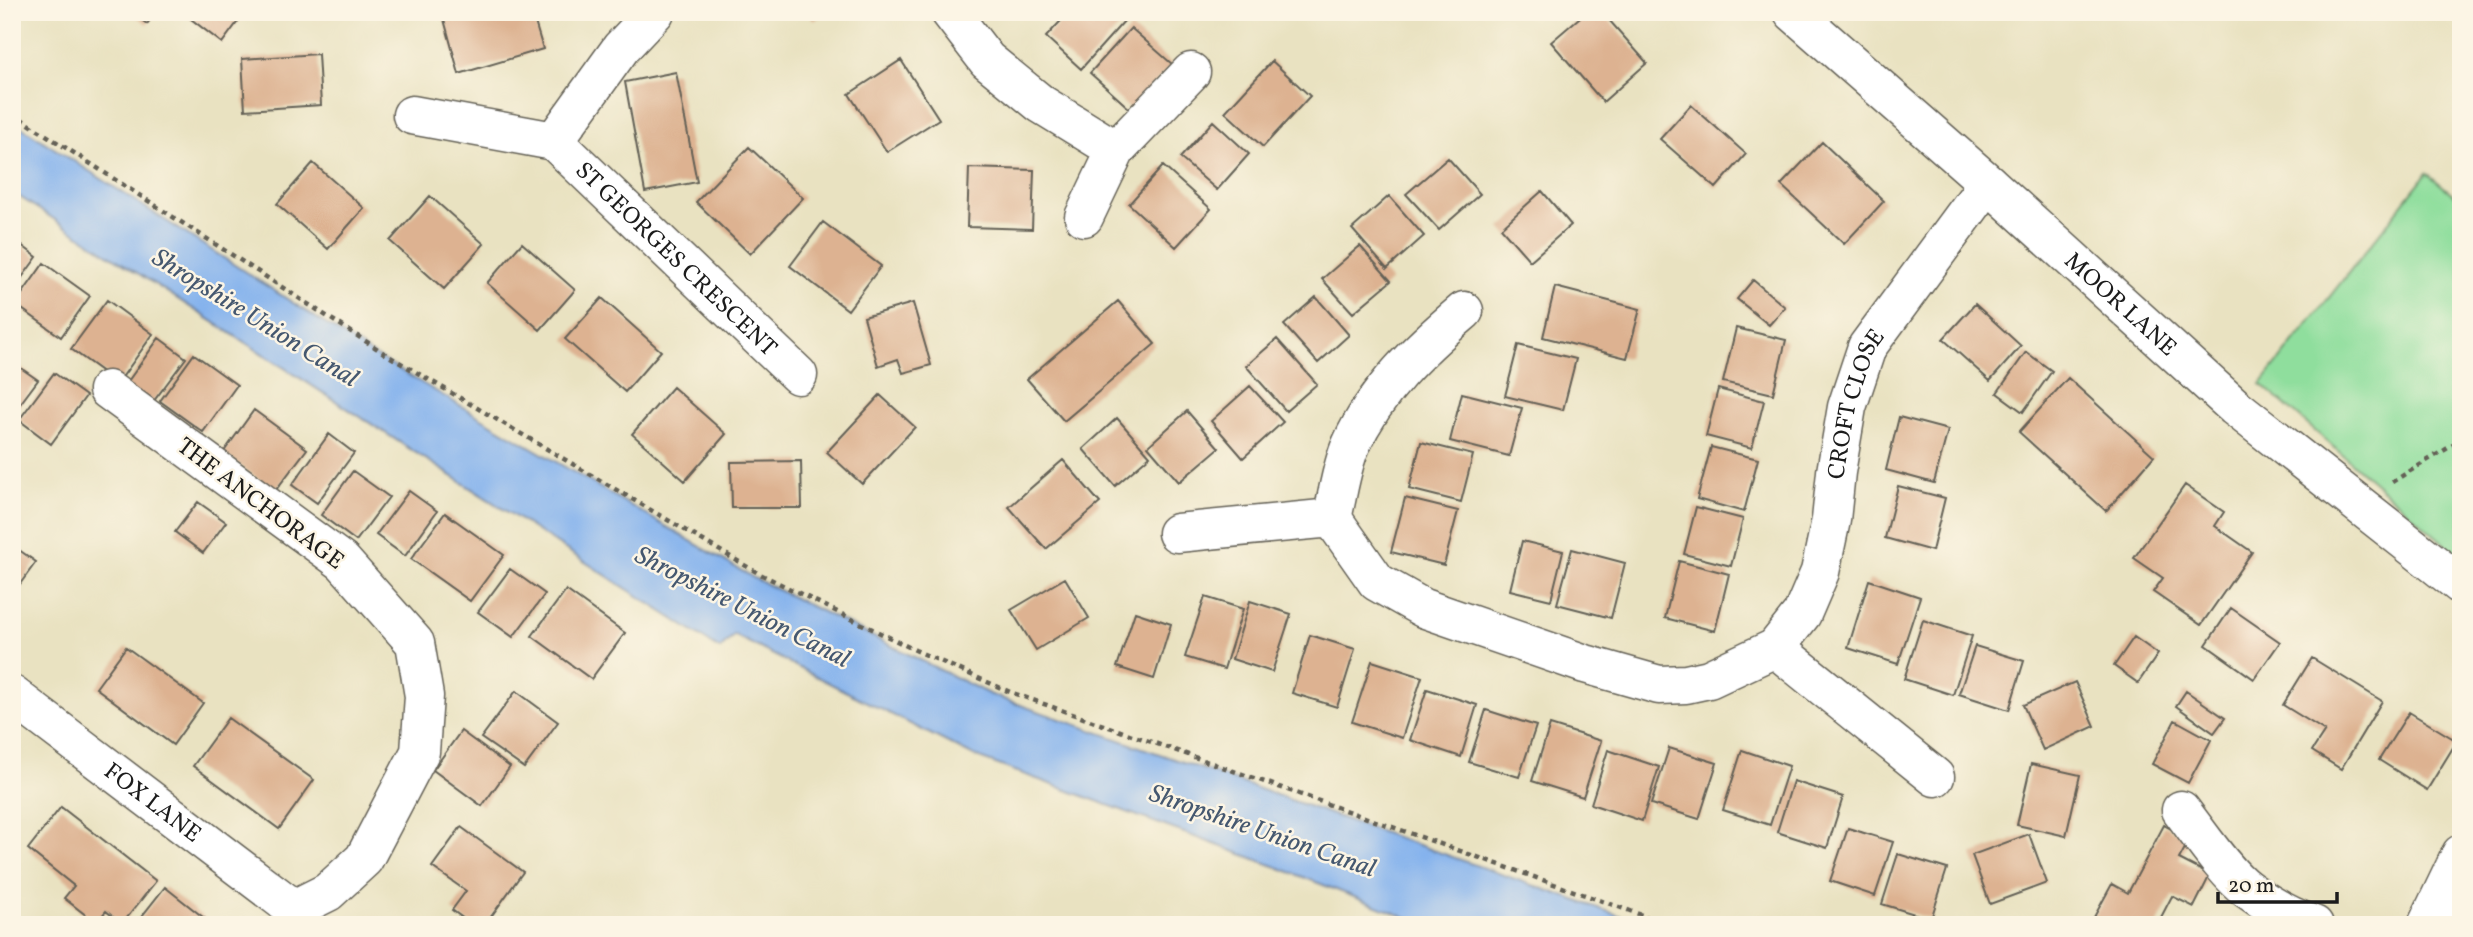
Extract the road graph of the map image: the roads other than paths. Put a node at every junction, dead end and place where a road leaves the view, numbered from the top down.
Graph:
1 (655, 12) edge
2 (950, 12) edge
3 (1793, 12) edge
4 (1191, 72) dead end
5 (412, 115) dead end
6 (554, 141) junction
7 (1116, 150) junction
8 (1988, 183) junction
9 (1084, 218) dead end
10 (1464, 311) dead end
11 (799, 374) dead end
12 (108, 390) dead end
13 (1332, 518) junction
14 (1177, 533) dead end
15 (2461, 584) edge
16 (1774, 648) junction
17 (12, 695) edge
18 (1935, 777) dead end
19 (2181, 810) dead end
20 (2461, 854) edge
21 (294, 909) joint
22 (2314, 925) edge
23 (2427, 925) edge

1 - 6 street, ST GEORGES CRESCENT
2 - 7 street
3 - 8 street, MOOR LANE
4 - 7 street
5 - 6 street, ST GEORGES CRESCENT
6 - 11 street, ST GEORGES CRESCENT
7 - 9 street
8 - 15 street, MOOR LANE
8 - 16 street, CROFT CLOSE
10 - 13 street
12 - 21 street, THE ANCHORAGE
13 - 14 street
13 - 16 street, CROFT CLOSE
16 - 18 street
17 - 21 street, FOX LANE
19 - 22 street
20 - 23 street

